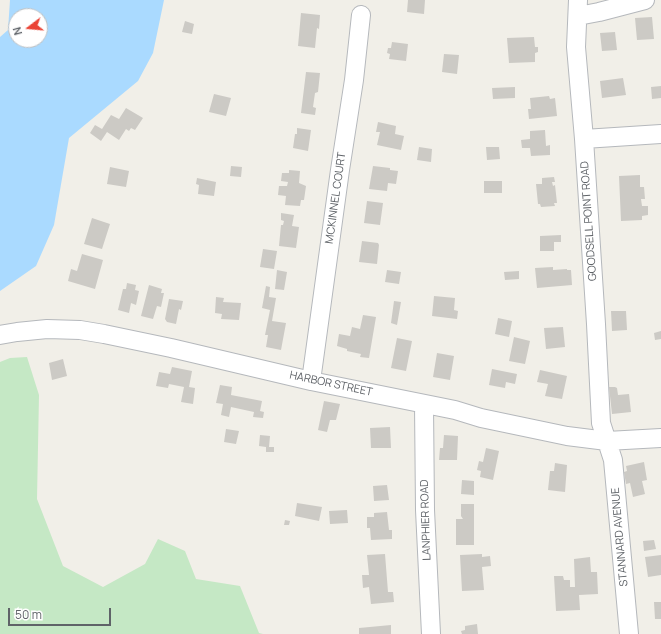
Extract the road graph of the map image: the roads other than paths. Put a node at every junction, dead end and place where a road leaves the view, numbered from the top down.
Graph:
1 (645, 0) edge
2 (578, 8) edge
3 (361, 15) dead end
4 (661, 134) edge
5 (584, 139) junction
6 (0, 335) edge
7 (311, 381) junction
8 (424, 405) junction
9 (661, 438) edge
10 (607, 442) junction
11 (431, 634) edge
12 (629, 634) edge

1 - 2 street
2 - 5 street, GOODSELL POINT ROAD
3 - 7 street, MCKINNEL COURT
4 - 5 street
5 - 10 street, GOODSELL POINT ROAD
6 - 7 street, HARBOR STREET
7 - 8 street, HARBOR STREET
8 - 10 street, HARBOR STREET
8 - 11 street, LANPHIER ROAD
9 - 10 street, HARBOR STREET
10 - 12 street, STANNARD AVENUE

